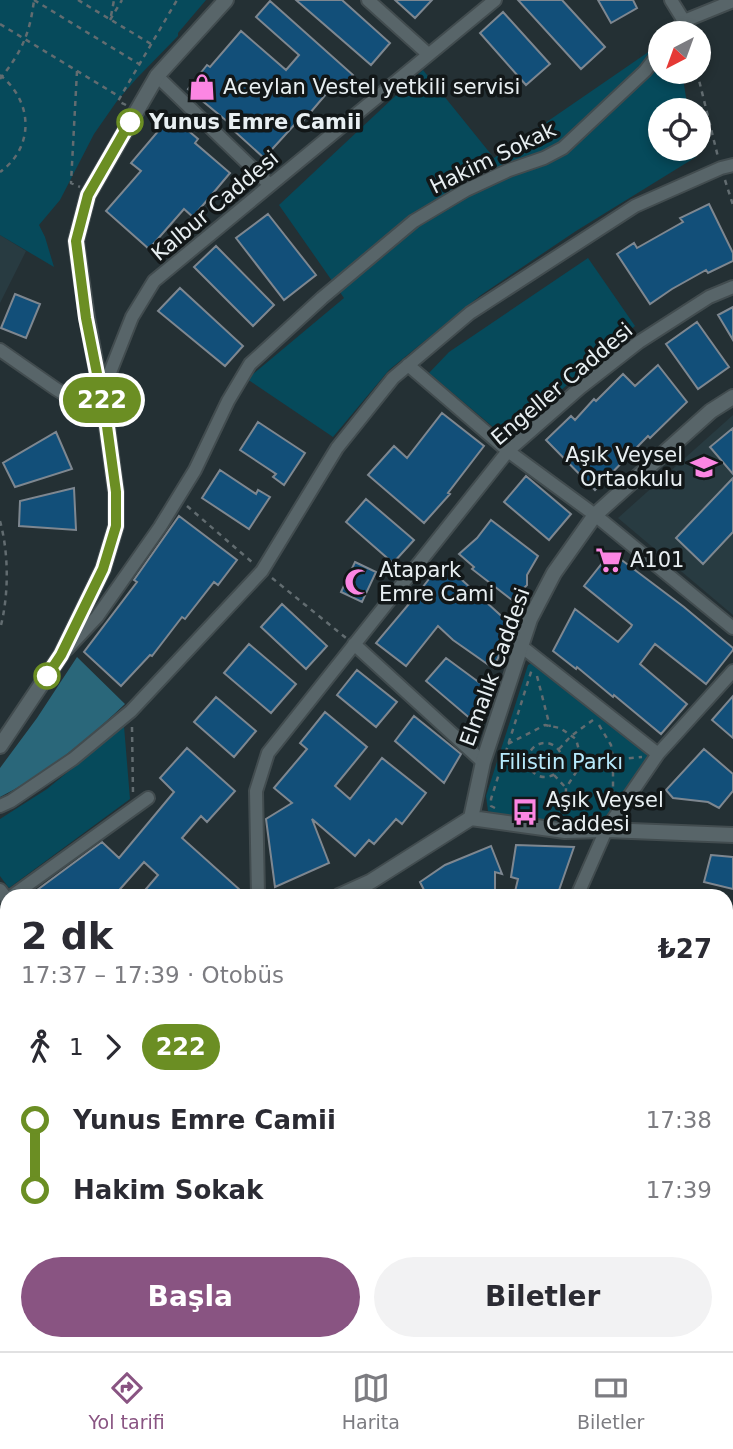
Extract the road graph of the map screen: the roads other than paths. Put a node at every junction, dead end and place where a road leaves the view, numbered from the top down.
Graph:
1 (226, 0) edge
2 (368, 0) edge
3 (495, 0) edge
4 (671, 0) edge
5 (733, 2) edge
6 (684, 21) joint
7 (428, 54) junction
8 (648, 67) edge
9 (157, 76) junction
10 (727, 167) edge
11 (270, 185) junction
12 (733, 287) edge
13 (0, 350) edge
14 (408, 365) junction
15 (101, 396) junction
16 (733, 397) edge
17 (106, 419) junction
18 (508, 451) junction
19 (595, 515) junction
20 (733, 628) edge
21 (354, 644) junction
22 (521, 646) junction
23 (61, 655) junction
24 (733, 671) edge
25 (0, 746) edge
26 (652, 755) junction
27 (483, 762) junction
28 (148, 798) dead end
29 (0, 806) edge
30 (471, 818) junction
31 (606, 830) junction
32 (733, 835) edge
33 (22, 889) edge
34 (258, 889) edge
35 (357, 889) edge
36 (580, 889) edge

1 - 9 street
2 - 7 street
3 - 7 street, Kalbur Caddesi
4 - 6 street
5 - 6 street
7 - 11 street, Kalbur Caddesi
8 - 23 street, Hakim Sokak
9 - 11 street
9 - 15 street
10 - 14 street
11 - 15 street, Kalbur Caddesi
12 - 18 street, Engeller Caddesi
13 - 17 street
14 - 18 street
14 - 29 street
15 - 17 street
16 - 19 street, Elmalık Caddesi
17 - 23 street
18 - 19 street
18 - 21 street, Engeller Caddesi
19 - 20 street
19 - 22 street, Elmalık Caddesi
21 - 27 street
21 - 34 street, Engeller Caddesi
22 - 26 street
22 - 27 street, Elmalık Caddesi
23 - 25 street
24 - 26 street
26 - 31 street
27 - 30 street, Elmalık Caddesi
28 - 33 street
30 - 31 street
30 - 35 street
31 - 32 street
31 - 36 street

